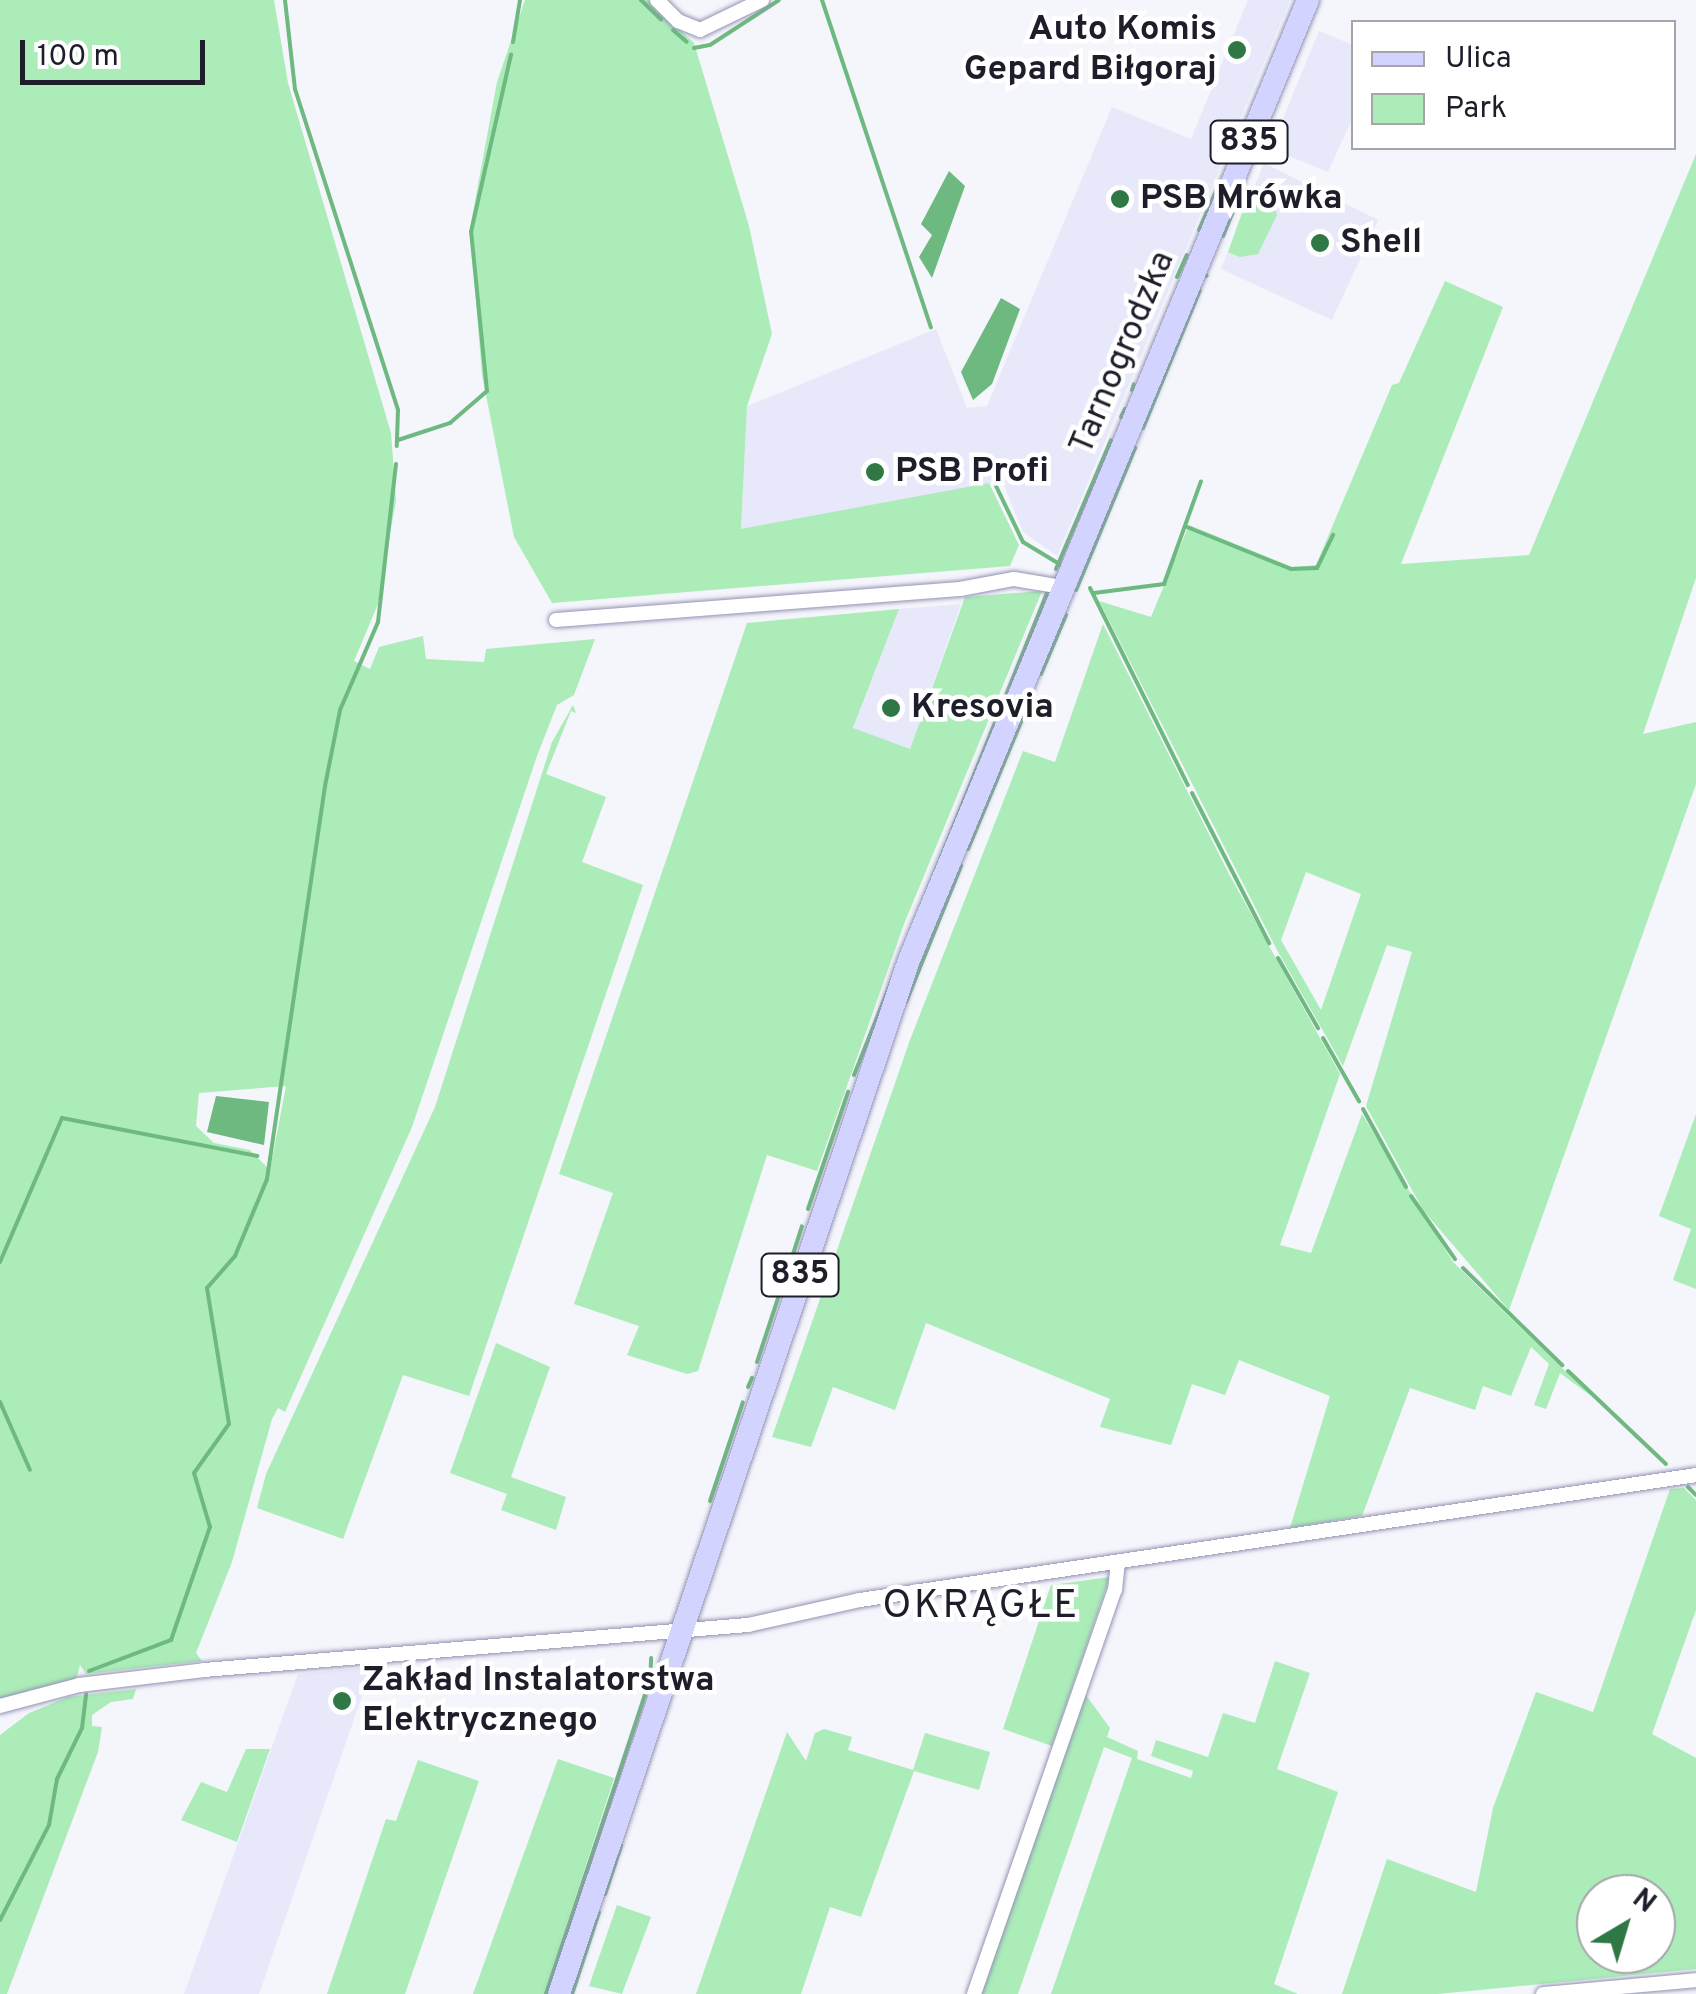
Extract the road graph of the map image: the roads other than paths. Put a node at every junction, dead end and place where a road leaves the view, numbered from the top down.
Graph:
1 (657, 0) edge
2 (762, 0) edge
3 (1308, 0) edge
4 (1068, 577) junction
5 (556, 620) dead end
6 (1696, 1474) edge
7 (1118, 1563) junction
8 (680, 1629) junction
9 (0, 1706) edge
10 (1696, 1980) edge
11 (558, 1994) edge
12 (974, 1994) edge
13 (1543, 1994) edge

1 - 2 street
3 - 4 main road, Tarnogrodzka / 835
4 - 5 street
4 - 8 main road, 835
6 - 7 street
7 - 8 street
7 - 12 street
8 - 9 street
8 - 11 main road, 835
10 - 13 street

